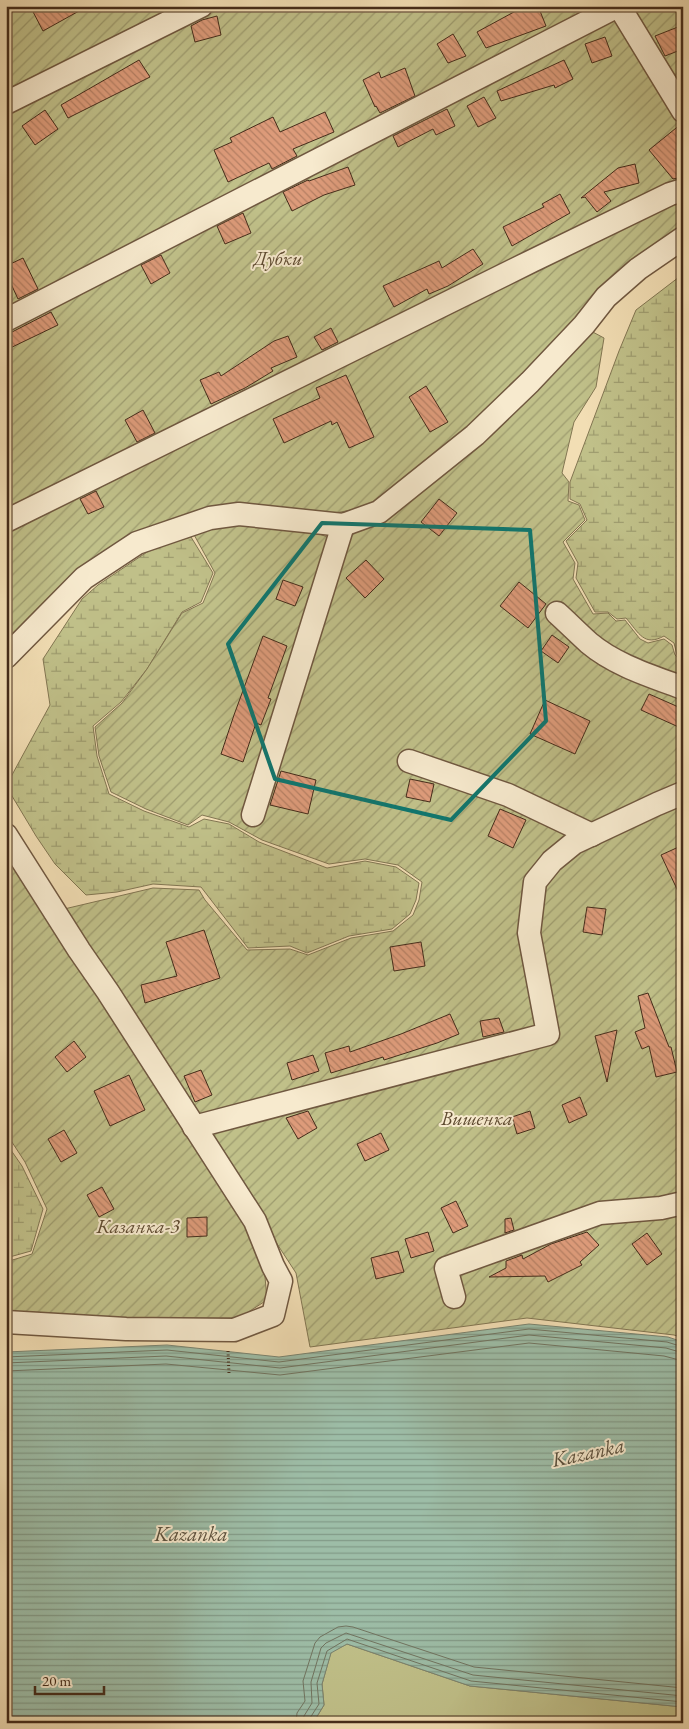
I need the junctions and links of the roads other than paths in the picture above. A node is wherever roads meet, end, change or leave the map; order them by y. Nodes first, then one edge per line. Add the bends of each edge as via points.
1 (201, 6) edge
2 (618, 6) edge
3 (6, 103) edge
4 (683, 111) edge
5 (683, 190) edge
6 (683, 238) edge
7 (6, 320) edge
8 (6, 521) edge
9 (343, 525) junction
10 (558, 613) dead end
11 (6, 657) edge
12 (683, 688) edge
13 (409, 761) dead end
14 (683, 793) edge
15 (253, 815) dead end
16 (6, 834) edge
17 (592, 835) junction
18 (194, 1127) junction
19 (683, 1203) edge
20 (454, 1297) dead end
21 (6, 1322) edge

1 - 3 lane
2 - 4 lane
2 - 7 lane
5 - 8 lane via 540,257
6 - 9 lane via 638,269 606,297 530,382 475,435 379,512
9 - 11 lane via 239,514 210,518 137,543 84,578
9 - 15 lane
10 - 12 lane via 590,643 614,659
13 - 17 lane via 508,795
14 - 17 lane
16 - 18 lane
17 - 18 lane via 552,860 535,882 529,933 548,1034
18 - 21 lane via 256,1221 281,1281 274,1315 234,1330 126,1329
19 - 20 lane via 600,1213 446,1268

